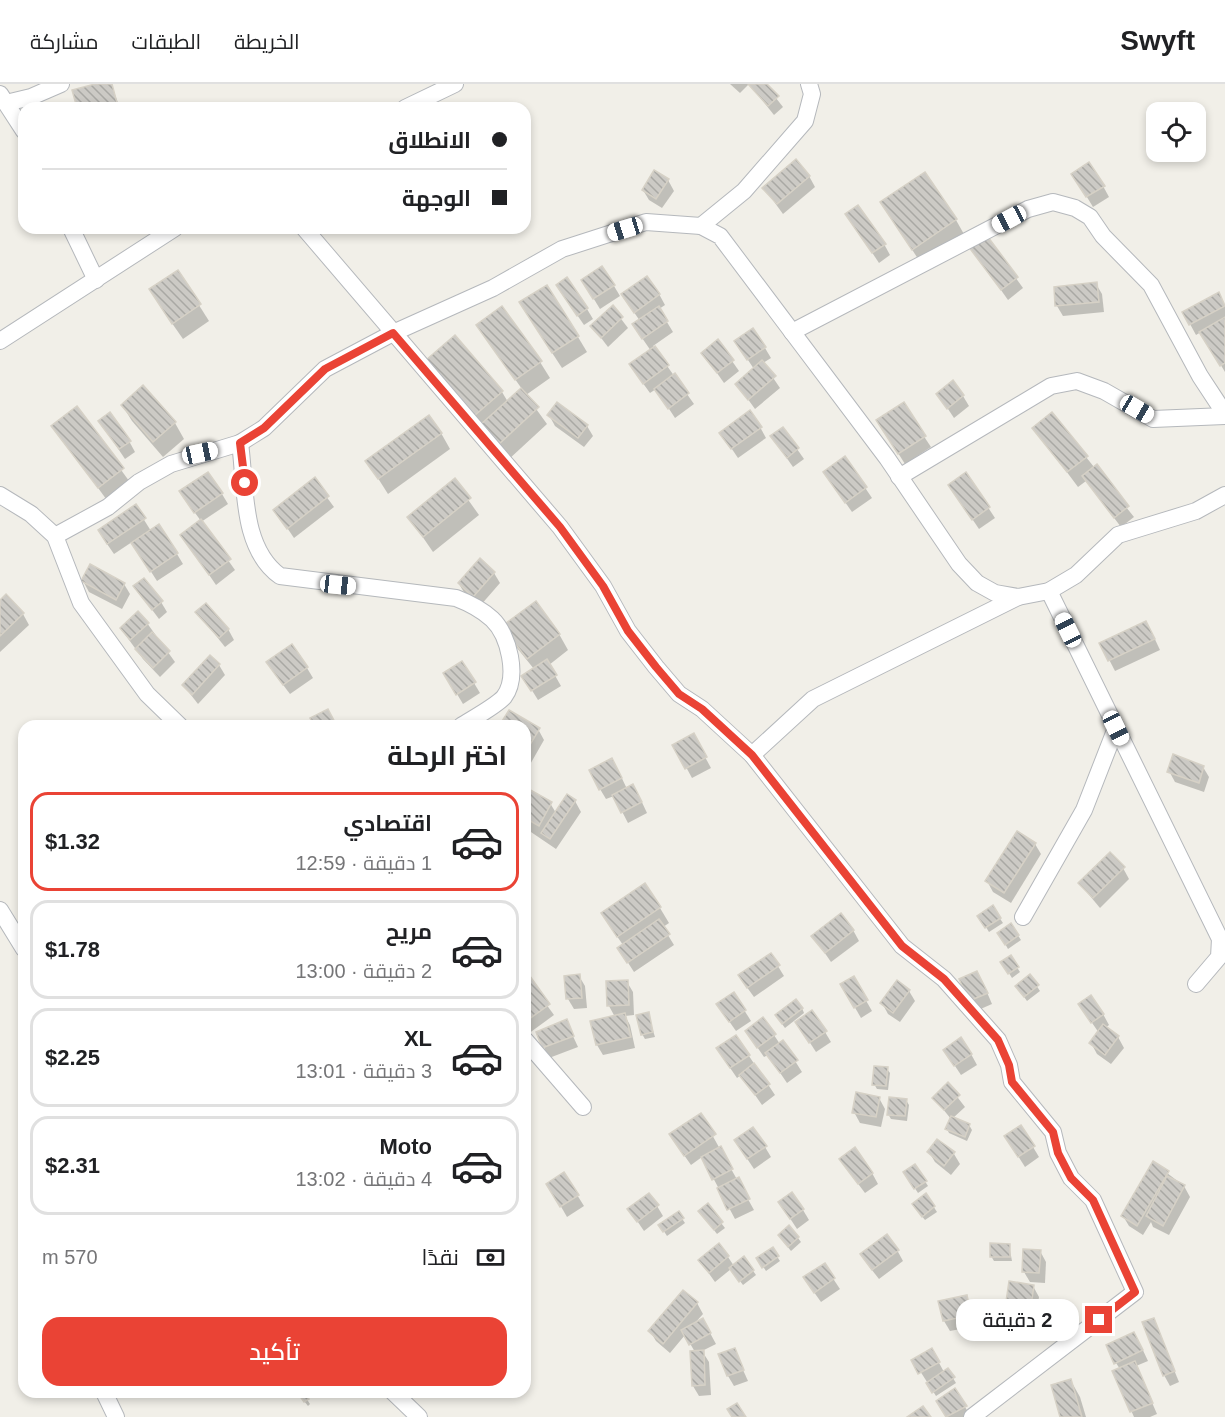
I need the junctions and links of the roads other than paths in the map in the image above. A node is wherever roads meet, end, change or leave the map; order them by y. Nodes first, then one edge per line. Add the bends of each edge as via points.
1 (61, 84) edge
2 (455, 84) edge
3 (809, 84) edge
4 (3, 98) edge
5 (418, 102) edge
6 (18, 122) edge
7 (701, 226) junction
8 (74, 234) edge
9 (166, 234) edge
10 (309, 234) edge
11 (96, 280) junction
12 (792, 332) junction
13 (393, 333) junction
14 (0, 341) edge
15 (1225, 415) edge
16 (240, 443) junction
17 (899, 477) junction
18 (0, 495) edge
19 (1225, 495) edge
20 (55, 536) junction
21 (1049, 591) junction
22 (1018, 597) junction
23 (174, 720) edge
24 (470, 720) edge
25 (1116, 728) junction
26 (752, 755) junction
27 (0, 910) edge
28 (1023, 917) dead end
29 (18, 939) edge
30 (1196, 984) dead end
31 (531, 1047) edge
32 (583, 1107) dead end
33 (107, 1398) edge
34 (399, 1398) edge
35 (116, 1417) edge
36 (419, 1417) edge
37 (972, 1417) edge

1 - 4 street via 31,97
2 - 5 street
3 - 7 street via 812,94 805,121 744,190
4 - 6 street
7 - 12 street via 720,236
7 - 13 street via 646,222 562,249 493,288
8 - 11 street
9 - 11 street
10 - 13 street
11 - 14 street
12 - 15 street via 1028,209 1053,202 1090,216 1103,236 1151,285
12 - 17 street
13 - 16 street via 325,369 264,428
13 - 26 street via 560,527 656,667 679,694 702,709
15 - 17 street via 1153,419 1104,391 1077,381 1051,386
16 - 20 street via 171,464 139,482 108,507
16 - 24 street via 253,542 268,567 280,576 456,598 494,620 507,643 512,674 504,697
17 - 22 street via 959,564 977,583 995,593
18 - 20 street via 31,514
19 - 21 street via 1196,511 1118,535 1076,575
20 - 23 street via 81,603 147,694
21 - 22 street
21 - 25 street
22 - 26 street via 813,699
25 - 28 street via 1084,810
25 - 30 street via 1220,939 1219,957
26 - 37 street via 902,946 944,979 998,1040 1012,1082 1053,1132 1071,1178 1093,1200 1135,1292
27 - 29 street
31 - 32 street
33 - 35 street
34 - 36 street

